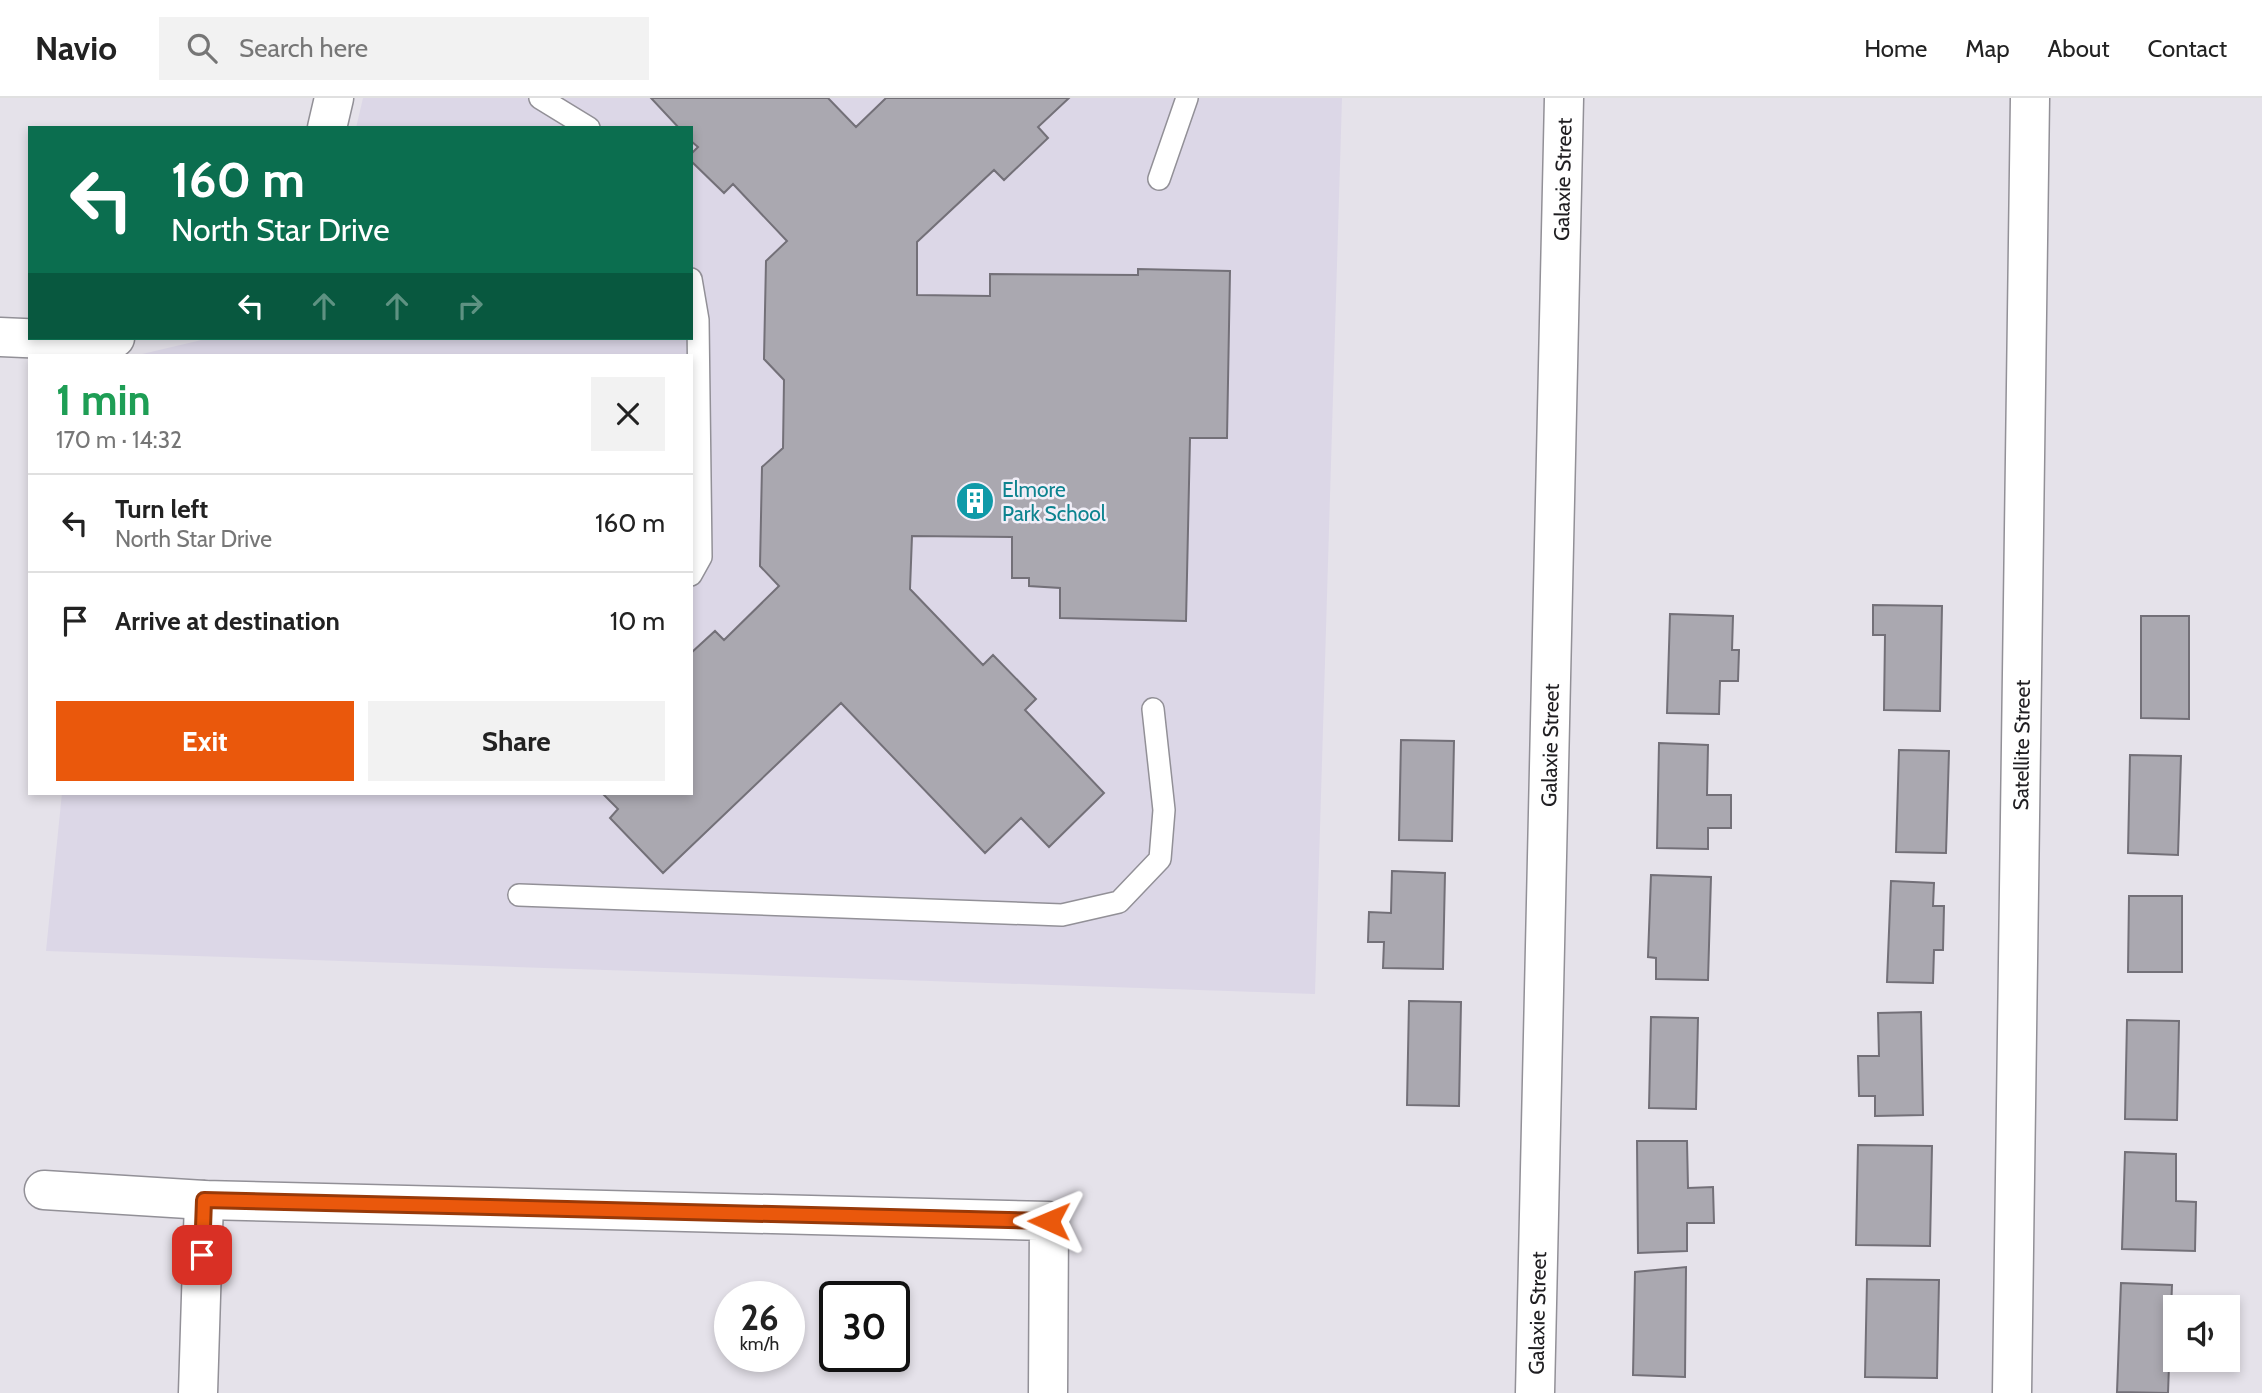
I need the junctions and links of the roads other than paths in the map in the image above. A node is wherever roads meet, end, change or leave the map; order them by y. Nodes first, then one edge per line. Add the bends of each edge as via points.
1 (334, 98) edge
2 (540, 98) edge
3 (1187, 98) edge
4 (1564, 98) edge
5 (2030, 98) edge
6 (327, 126) edge
7 (586, 126) edge
8 (1159, 179) dead end
9 (693, 291) edge
10 (0, 337) edge
11 (28, 339) edge
12 (37, 340) edge
13 (99, 345) edge
14 (693, 571) edge
15 (1153, 709) dead end
16 (519, 895) dead end
17 (44, 1190) dead end
18 (204, 1200) junction
19 (198, 1393) edge
20 (1048, 1393) edge
21 (1535, 1393) edge
22 (2012, 1393) edge

1 - 6 street
2 - 7 lane
3 - 8 lane
4 - 21 street, Galaxie Street
5 - 22 street, Satellite Street
9 - 14 lane via 698,320 701,557
10 - 11 street
12 - 13 street
15 - 16 lane via 1164,810 1160,859 1118,902 1062,915
17 - 18 street
18 - 19 street
18 - 20 street via 1049,1221

